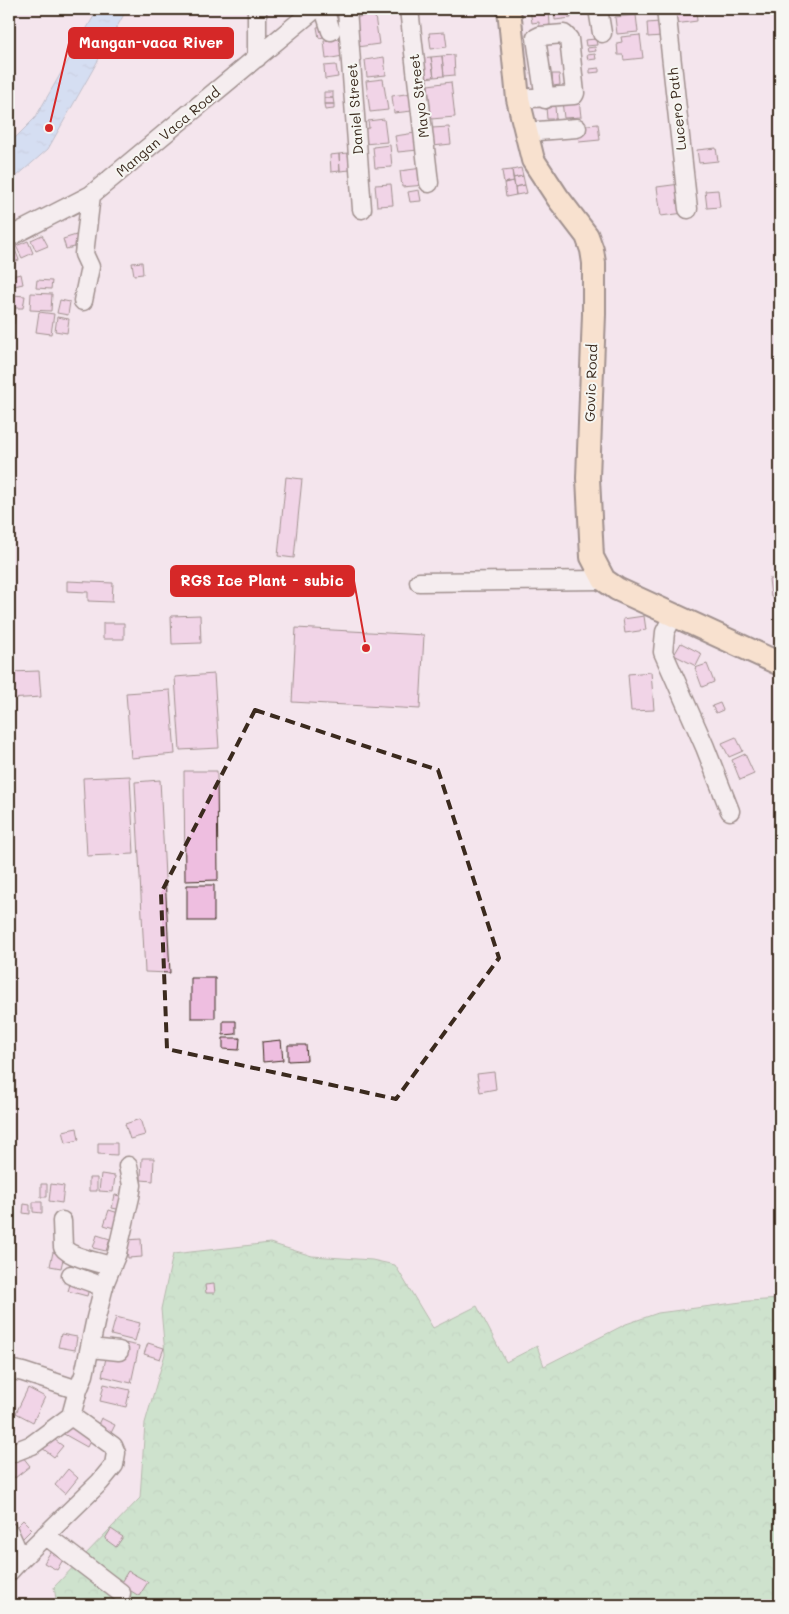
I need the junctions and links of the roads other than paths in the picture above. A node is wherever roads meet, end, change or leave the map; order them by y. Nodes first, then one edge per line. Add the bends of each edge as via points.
1 (257, 9) edge
2 (315, 9) edge
3 (324, 9) edge
4 (347, 9) edge
5 (409, 9) edge
6 (509, 9) edge
7 (598, 9) edge
8 (666, 9) edge
9 (330, 31) dead end
10 (602, 33) dead end
11 (257, 58) junction
12 (518, 99) junction
13 (545, 99) dead end
14 (576, 128) dead end
15 (525, 132) junction
16 (429, 183) dead end
17 (91, 196) junction
18 (362, 209) dead end
19 (688, 209) dead end
20 (9, 237) edge
21 (83, 300) dead end
22 (604, 580) junction
23 (419, 582) dead end
24 (674, 614) junction
25 (780, 664) edge
26 (730, 811) dead end
27 (128, 1166) dead end
28 (62, 1221) dead end
29 (112, 1266) junction
30 (71, 1275) dead end
31 (104, 1288) junction
32 (91, 1348) junction
33 (119, 1352) dead end
34 (9, 1369) edge
35 (78, 1390) junction
36 (71, 1416) junction
37 (9, 1454) edge
38 (9, 1532) edge
39 (45, 1535) junction
40 (21, 1558) junction
41 (9, 1572) edge
42 (121, 1594) dead end

1 - 11 street
2 - 11 street, Mangan Vaca Road
3 - 9 street
4 - 18 street, Daniel Street
5 - 16 street, Mayo Street
6 - 12 main road, Govic Road
7 - 10 street
8 - 19 street, Lucero Path
11 - 17 street, Mangan Vaca Road
12 - 13 street
12 - 15 main road, Govic Road
14 - 15 street
15 - 22 main road, Govic Road via 533,160 587,236 592,250 594,314 588,478 592,558
17 - 20 street, Mangan Vaca Road
17 - 21 street via 84,254 90,267
22 - 23 street
22 - 24 main road
24 - 25 main road
24 - 26 street via 665,632 663,652
27 - 29 street via 132,1185
28 - 29 street via 65,1250
29 - 31 street
30 - 31 street
31 - 32 street
32 - 33 street
32 - 35 street
34 - 35 street
35 - 36 street
36 - 37 street via 32,1445
36 - 39 street via 113,1446 116,1458 100,1482
38 - 40 street
39 - 40 street
39 - 42 street
40 - 41 street

